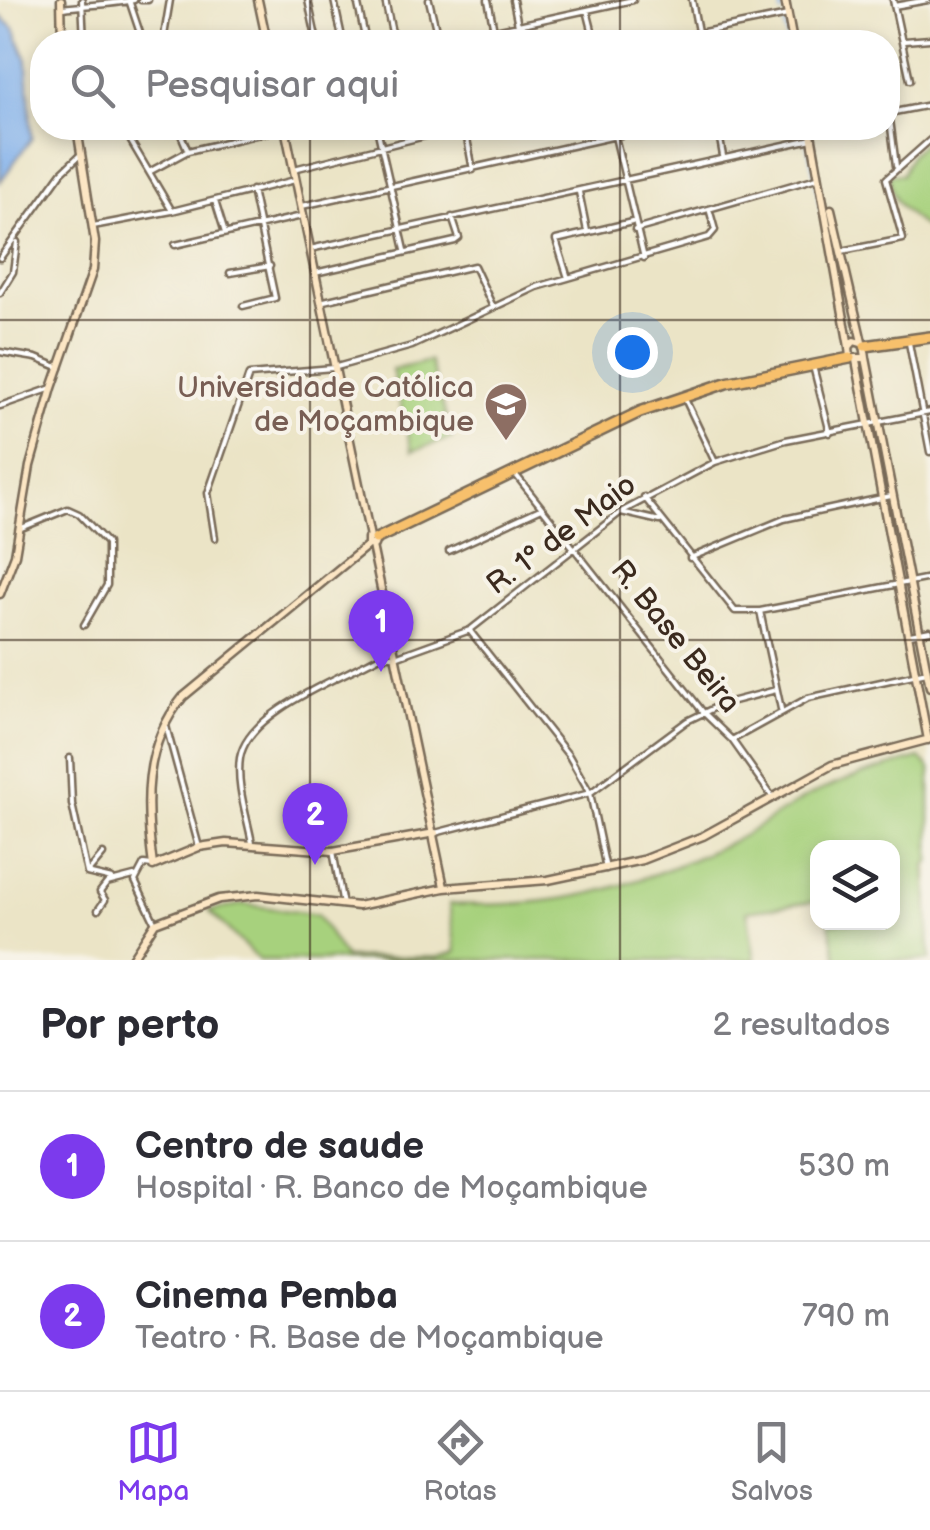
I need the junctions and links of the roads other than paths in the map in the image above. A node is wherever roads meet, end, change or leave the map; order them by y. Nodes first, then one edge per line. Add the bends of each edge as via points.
1 (61, 0) edge
2 (82, 0) edge
3 (103, 0) edge
4 (133, 0) edge
5 (148, 0) edge
6 (170, 0) edge
7 (258, 0) edge
8 (308, 0) edge
9 (334, 0) edge
10 (357, 0) edge
11 (384, 0) edge
12 (430, 0) edge
13 (488, 0) edge
14 (513, 0) edge
15 (633, 0) edge
16 (692, 0) edge
17 (784, 0) edge
18 (928, 0) edge
19 (608, 2) edge
20 (894, 3) edge
21 (587, 10) junction
22 (81, 11) junction
23 (59, 12) junction
24 (788, 15) junction
25 (518, 25) junction
26 (61, 30) edge
27 (83, 30) edge
28 (139, 30) edge
29 (165, 30) edge
30 (264, 30) edge
31 (314, 30) edge
32 (340, 30) edge
33 (363, 30) edge
34 (391, 30) edge
35 (437, 30) edge
36 (494, 30) edge
37 (501, 30) edge
38 (592, 30) edge
39 (697, 30) edge
40 (717, 30) edge
41 (791, 30) edge
42 (899, 30) edge
43 (900, 33) edge
44 (901, 38) junction
45 (930, 40) edge
46 (910, 80) dead end
47 (930, 106) edge
48 (900, 111) edge
49 (79, 140) edge
50 (130, 140) edge
51 (183, 140) edge
52 (234, 140) edge
53 (288, 140) edge
54 (380, 140) edge
55 (400, 140) edge
56 (467, 140) edge
57 (598, 140) edge
58 (616, 140) edge
59 (720, 140) edge
60 (807, 140) edge
61 (812, 140) edge
62 (893, 140) edge
63 (930, 140) edge
64 (381, 144) junction
65 (188, 151) junction
66 (81, 154) junction
67 (723, 156) junction
68 (896, 166) junction
69 (294, 169) junction
70 (473, 170) junction
71 (149, 172) junction
72 (820, 177) junction
73 (295, 180) junction
74 (625, 180) junction
75 (389, 185) junction
76 (252, 190) junction
77 (579, 190) junction
78 (215, 200) junction
79 (825, 200) junction
80 (302, 206) junction
81 (172, 212) junction
82 (710, 212) junction
83 (304, 216) junction
84 (452, 216) junction
85 (632, 222) junction
86 (93, 226) junction
87 (260, 227) junction
88 (399, 228) junction
89 (635, 230) junction
90 (587, 231) junction
91 (224, 234) junction
92 (18, 239) junction
93 (174, 244) dead end
94 (310, 249) junction
95 (405, 251) junction
96 (841, 251) junction
97 (0, 258) edge
98 (644, 258) junction
99 (270, 266) junction
100 (230, 273) dead end
101 (316, 273) junction
102 (842, 274) junction
103 (568, 278) junction
104 (0, 292) edge
105 (319, 302) junction
106 (243, 306) dead end
107 (493, 307) junction
108 (930, 337) edge
109 (909, 343) junction
110 (864, 344) junction
111 (0, 352) edge
112 (852, 355) junction
113 (866, 358) junction
114 (813, 366) junction
115 (60, 368) junction
116 (333, 368) junction
117 (52, 388) junction
118 (684, 396) junction
119 (0, 406) edge
120 (930, 412) edge
121 (922, 414) junction
122 (874, 424) junction
123 (830, 433) junction
124 (930, 452) edge
125 (716, 462) junction
126 (513, 471) junction
127 (887, 496) junction
128 (644, 497) junction
129 (542, 508) junction
130 (620, 512) junction
131 (661, 521) junction
132 (20, 529) junction
133 (215, 538) dead end
134 (372, 542) junction
135 (575, 546) junction
136 (449, 551) dead end
137 (690, 558) junction
138 (930, 578) edge
139 (909, 582) junction
140 (899, 583) junction
141 (0, 594) edge
142 (760, 611) junction
143 (84, 625) dead end
144 (470, 630) junction
145 (930, 632) edge
146 (920, 633) junction
147 (909, 635) junction
148 (398, 656) junction
149 (927, 672) junction
150 (917, 674) junction
151 (930, 687) edge
152 (776, 690) junction
153 (781, 709) junction
154 (703, 712) junction
155 (166, 723) junction
156 (732, 740) junction
157 (929, 740) edge
158 (70, 758) dead end
159 (590, 794) junction
160 (771, 795) junction
161 (435, 833) junction
162 (252, 845) junction
163 (199, 846) junction
164 (333, 851) junction
165 (103, 854) dead end
166 (153, 866) junction
167 (606, 869) junction
168 (87, 873) junction
169 (137, 873) junction
170 (112, 879) junction
171 (444, 888) junction
172 (343, 906) junction
173 (98, 910) dead end
174 (155, 923) junction
175 (131, 960) edge

1 - 23 street
2 - 22 street
3 - 4 street
3 - 22 street
4 - 5 street
4 - 28 street
6 - 29 street
7 - 30 street
8 - 31 street
9 - 32 street
10 - 33 street
11 - 34 street
12 - 35 street
13 - 36 street
14 - 25 street
15 - 19 street
16 - 39 street
17 - 24 street
18 - 20 street
19 - 21 street
20 - 42 street
21 - 25 street
21 - 38 street
22 - 23 street via 66,6
22 - 27 street
23 - 26 street
24 - 40 street
24 - 41 street
25 - 37 street
43 - 44 street
44 - 45 street
44 - 46 street
47 - 48 street
49 - 66 street
50 - 71 street
51 - 65 street
52 - 65 street
53 - 69 street
54 - 64 street
55 - 64 street
56 - 70 street
57 - 70 street
58 - 74 street
59 - 67 street
60 - 67 street
61 - 72 street
62 - 68 street
63 - 68 street
64 - 69 street
64 - 75 street
65 - 71 street
66 - 86 street
66 - 92 street
67 - 74 street
68 - 96 street via 886,179 903,239
69 - 73 street
70 - 75 street
71 - 81 street
72 - 79 street
72 - 82 street
73 - 76 street
73 - 80 street
74 - 77 street
74 - 85 street
75 - 80 street
75 - 88 street
76 - 78 street
76 - 87 street
77 - 84 street
77 - 90 street
78 - 81 street
78 - 91 street
79 - 96 street
79 - 102 street
80 - 83 street
81 - 86 street
82 - 89 street
82 - 98 street via 715,230 709,237
83 - 87 street
83 - 94 street
84 - 88 street
84 - 95 street via 458,240
85 - 89 street
85 - 90 street
86 - 115 street via 93,270
87 - 91 street
87 - 99 street
88 - 94 street
88 - 95 street
89 - 98 street
90 - 103 street via 556,241
91 - 93 street
92 - 97 street
92 - 104 street via 13,272
94 - 101 street
95 - 101 street
96 - 102 street
98 - 103 street
99 - 100 street
99 - 106 street via 274,299
101 - 105 street
102 - 110 street
102 - 112 street
103 - 107 street
105 - 107 street via 474,266
105 - 116 street
107 - 116 street via 430,339
108 - 109 highway
109 - 110 highway
109 - 121 street
110 - 112 street via 854,340
110 - 113 street
111 - 115 street
112 - 113 street
112 - 114 highway
112 - 122 street
113 - 122 street
114 - 118 highway
114 - 123 street
115 - 117 street
116 - 133 street via 246,377 208,493
116 - 134 street
117 - 119 street
117 - 132 street
118 - 125 street
118 - 126 highway
120 - 121 street, R. 1º de Maio
121 - 122 street, R. 1º de Maio
121 - 124 street
122 - 123 street, R. 1º de Maio
122 - 127 street
123 - 125 street, R. 1º de Maio
125 - 128 street, R. 1º de Maio
126 - 129 street, R. Base Beira
126 - 134 highway
127 - 137 street via 784,518
127 - 139 street
127 - 140 street
128 - 130 street, R. 1º de Maio
128 - 131 street
129 - 135 street, R. Base Beira
129 - 136 street
130 - 131 street
130 - 135 street, R. 1º de Maio
131 - 137 street
132 - 141 street
132 - 143 street via 68,509 108,543 107,585
134 - 148 street
134 - 155 street via 183,698
135 - 144 street, R. 1º de Maio
135 - 154 street, R. Base Beira
137 - 142 street via 735,611
138 - 139 street
139 - 140 street
139 - 146 street
140 - 142 street
140 - 147 street
142 - 152 street
144 - 148 street, R. 1º de Maio
144 - 159 street via 569,756
145 - 146 street
146 - 147 street
146 - 149 street
147 - 150 street
148 - 161 street
148 - 162 street, R. 1º de Maio via 380,656 249,732 239,762
149 - 150 street
149 - 151 street
150 - 153 street
150 - 157 street
152 - 153 street
152 - 154 street
153 - 156 street
154 - 156 street, R. Base Beira
154 - 159 street
155 - 163 street
155 - 166 street via 148,777
156 - 160 street, R. Base Beira
157 - 160 street via 832,765
158 - 168 street
159 - 161 street
159 - 167 street
160 - 167 street via 703,836
161 - 164 street
161 - 171 street
162 - 163 street
162 - 164 street
163 - 166 street
164 - 172 street
165 - 168 street
166 - 169 street via 144,864
167 - 171 street via 504,887
168 - 170 street
169 - 170 street
169 - 174 street via 137,892
170 - 173 street
171 - 172 street
172 - 174 street via 242,895
174 - 175 street

